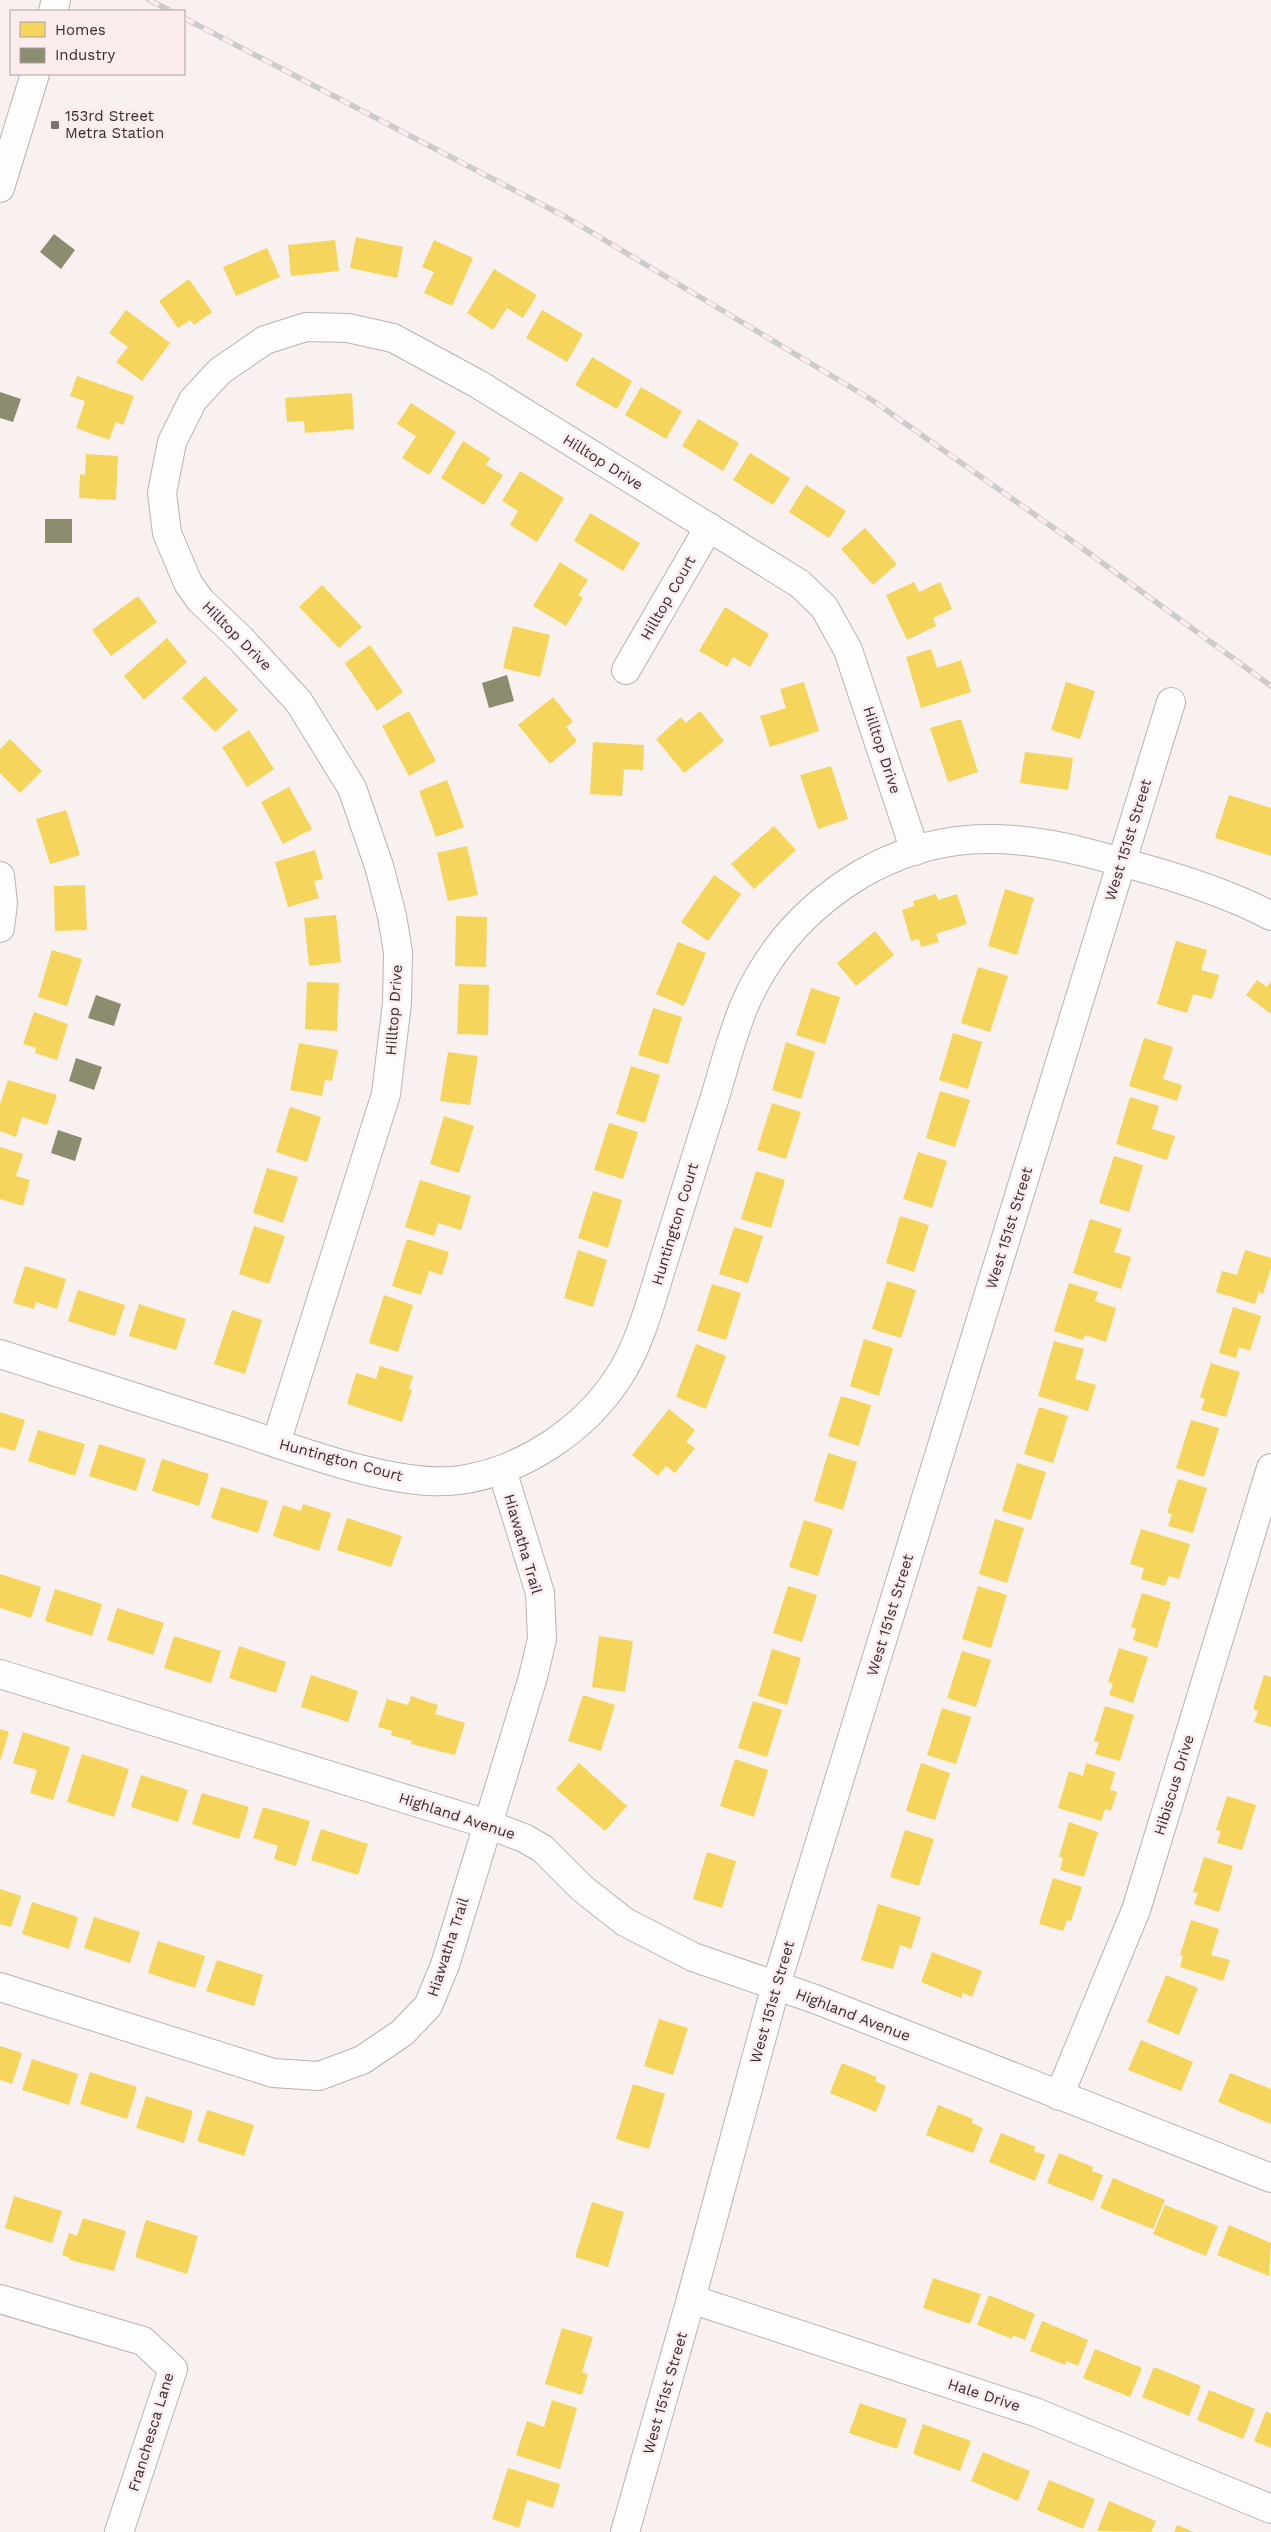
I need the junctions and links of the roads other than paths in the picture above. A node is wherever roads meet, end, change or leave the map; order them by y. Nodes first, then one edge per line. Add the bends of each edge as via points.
1 (34, 75) edge
2 (0, 188) edge
3 (710, 527) junction
4 (626, 670) dead end
5 (1171, 702) dead end
6 (915, 851) junction
7 (1121, 862) junction
8 (0, 876) edge
9 (1271, 916) edge
10 (0, 928) edge
11 (0, 1354) edge
12 (276, 1443) junction
13 (1271, 1468) edge
14 (502, 1470) junction
15 (0, 1674) edge
16 (487, 1824) junction
17 (776, 1985) junction
18 (0, 1987) edge
19 (1059, 2096) junction
20 (1271, 2178) edge
21 (0, 2299) edge
22 (691, 2299) junction
23 (1271, 2508) edge
24 (120, 2532) edge
25 (625, 2532) edge

1 - 2 street
3 - 4 street, Hilltop Court
3 - 6 street, Hilltop Drive via 800,584 824,607 848,650
3 - 12 street, Hilltop Drive via 478,384 392,338 348,328 306,326 265,340 220,371 193,400 172,442 162,493 167,533 188,583 210,612 241,639 299,702 352,788 379,866 398,952 397,1002 386,1094
5 - 7 street, West 151st Street
6 - 7 street, Huntington Court via 972,839 1020,838
6 - 14 street, Huntington Court via 879,864 826,897 810,910 779,946 744,1006 646,1316 620,1376 588,1415 557,1442
7 - 9 street, Huntington Court via 1225,895
7 - 17 street, West 151st Street
8 - 10 street via 3,903
11 - 12 street, Huntington Court
12 - 14 street, Huntington Court via 400,1478 444,1482
13 - 19 street, Hibiscus Drive via 1136,1910
14 - 16 street, Hiawatha Trail via 540,1593 542,1639
15 - 16 street, Highland Avenue
16 - 17 street, Highland Avenue via 543,1849 582,1889 625,1922 660,1942 692,1957
16 - 18 street, Hiawatha Trail via 445,1965 428,2006 402,2033 362,2060 319,2076 273,2073
17 - 19 street, Highland Avenue
17 - 22 street, West 151st Street
19 - 20 street, Highland Avenue
21 - 24 street, Franchesca Lane via 143,2341 173,2368
22 - 23 street, Hale Drive via 1035,2412
22 - 25 street, West 151st Street

